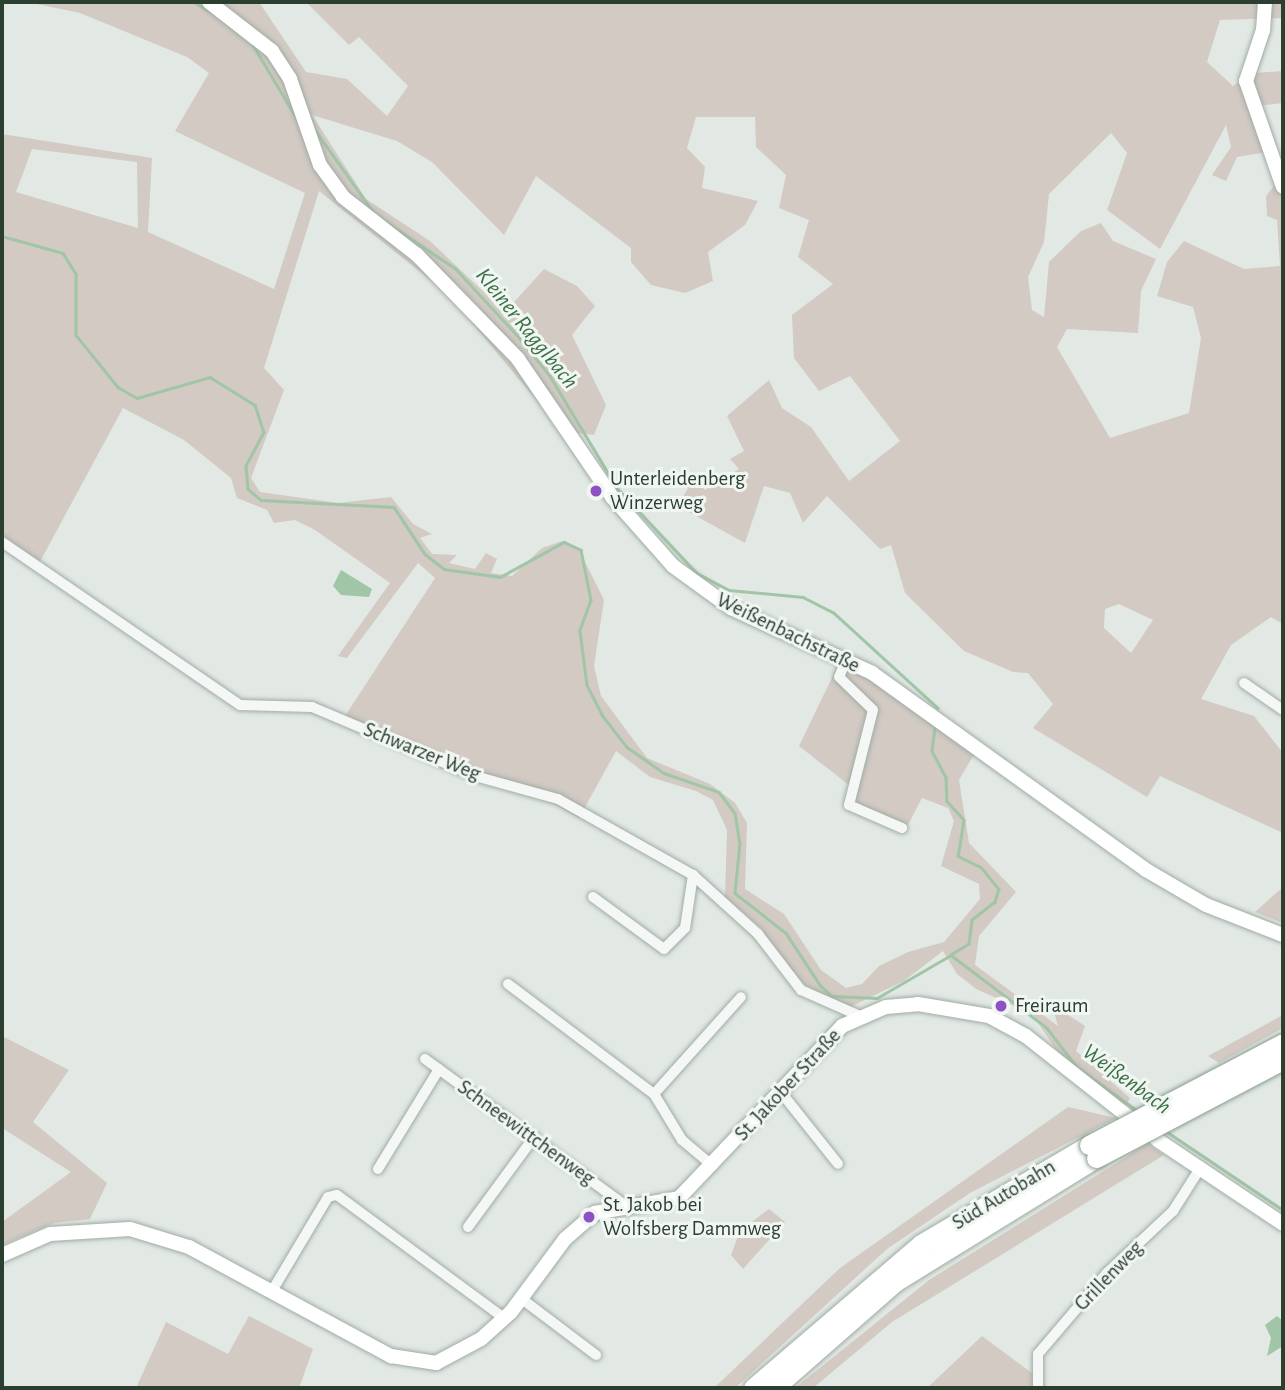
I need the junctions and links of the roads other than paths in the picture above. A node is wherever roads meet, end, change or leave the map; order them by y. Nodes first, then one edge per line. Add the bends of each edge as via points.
1 (209, 2) edge
2 (1265, 2) edge
3 (1283, 187) edge
4 (2, 542) edge
5 (846, 660) junction
6 (1244, 683) dead end
7 (1283, 710) edge
8 (902, 828) dead end
9 (693, 875) junction
10 (593, 897) dead end
11 (1281, 930) edge
12 (508, 984) dead end
13 (741, 997) dead end
14 (860, 1016) junction
15 (1283, 1043) edge
16 (425, 1059) dead end
17 (1283, 1060) edge
18 (439, 1069) junction
19 (780, 1091) junction
20 (654, 1094) junction
21 (534, 1137) junction
22 (1093, 1152) junction
23 (838, 1164) dead end
24 (713, 1166) junction
25 (378, 1168) dead end
26 (1199, 1170) junction
27 (627, 1207) junction
28 (1283, 1224) edge
29 (468, 1227) dead end
30 (2, 1255) edge
31 (272, 1292) junction
32 (522, 1299) junction
33 (504, 1318) junction
34 (596, 1355) dead end
35 (753, 1388) edge
36 (774, 1388) edge
37 (1038, 1388) edge

1 - 5 main road, Weißenbachstraße via 272,51 290,79 320,165 342,197 417,255 518,359 612,497 673,566 731,608
2 - 3 main road via 1263,30 1246,81
4 - 9 street, Schwarzer Weg via 240,705 312,707 475,776 558,799
5 - 8 street via 839,677 873,710 849,805
5 - 11 main road, Weißenbachstraße via 1146,870 1206,905
6 - 7 street
9 - 10 street via 685,928 664,949
9 - 14 street, Schwarzer Weg via 758,934 801,990
12 - 20 street
13 - 20 street
14 - 19 main road, St. Jakober Straße
14 - 26 main road, St. Jakober Straße via 918,1004 989,1016 1026,1036
15 - 22 highway, Süd Autobahn, bridge
16 - 18 street, Schneewittchenweg
17 - 22 highway, Süd Autobahn, bridge
18 - 21 street, Schneewittchenweg
18 - 25 street
19 - 23 street
19 - 24 main road, St. Jakober Straße
20 - 24 street via 682,1140
21 - 27 street, Schneewittchenweg
21 - 29 street
22 - 35 highway, Süd Autobahn via 921,1244
22 - 36 highway, Süd Autobahn via 895,1282
24 - 27 main road, St. Jakober Straße via 679,1198
26 - 28 main road, St. Jakober Straße
26 - 37 street, Grillenweg via 1173,1211 1107,1273 1038,1354
27 - 32 main road, St. Jakober Straße via 581,1222
30 - 31 main road, St. Jakober Straße via 50,1234 130,1228 189,1247
31 - 33 main road, St. Jakober Straße via 412,1363 452,1357
31 - 33 street via 328,1197 337,1195
32 - 33 main road, St. Jakober Straße
32 - 34 street

